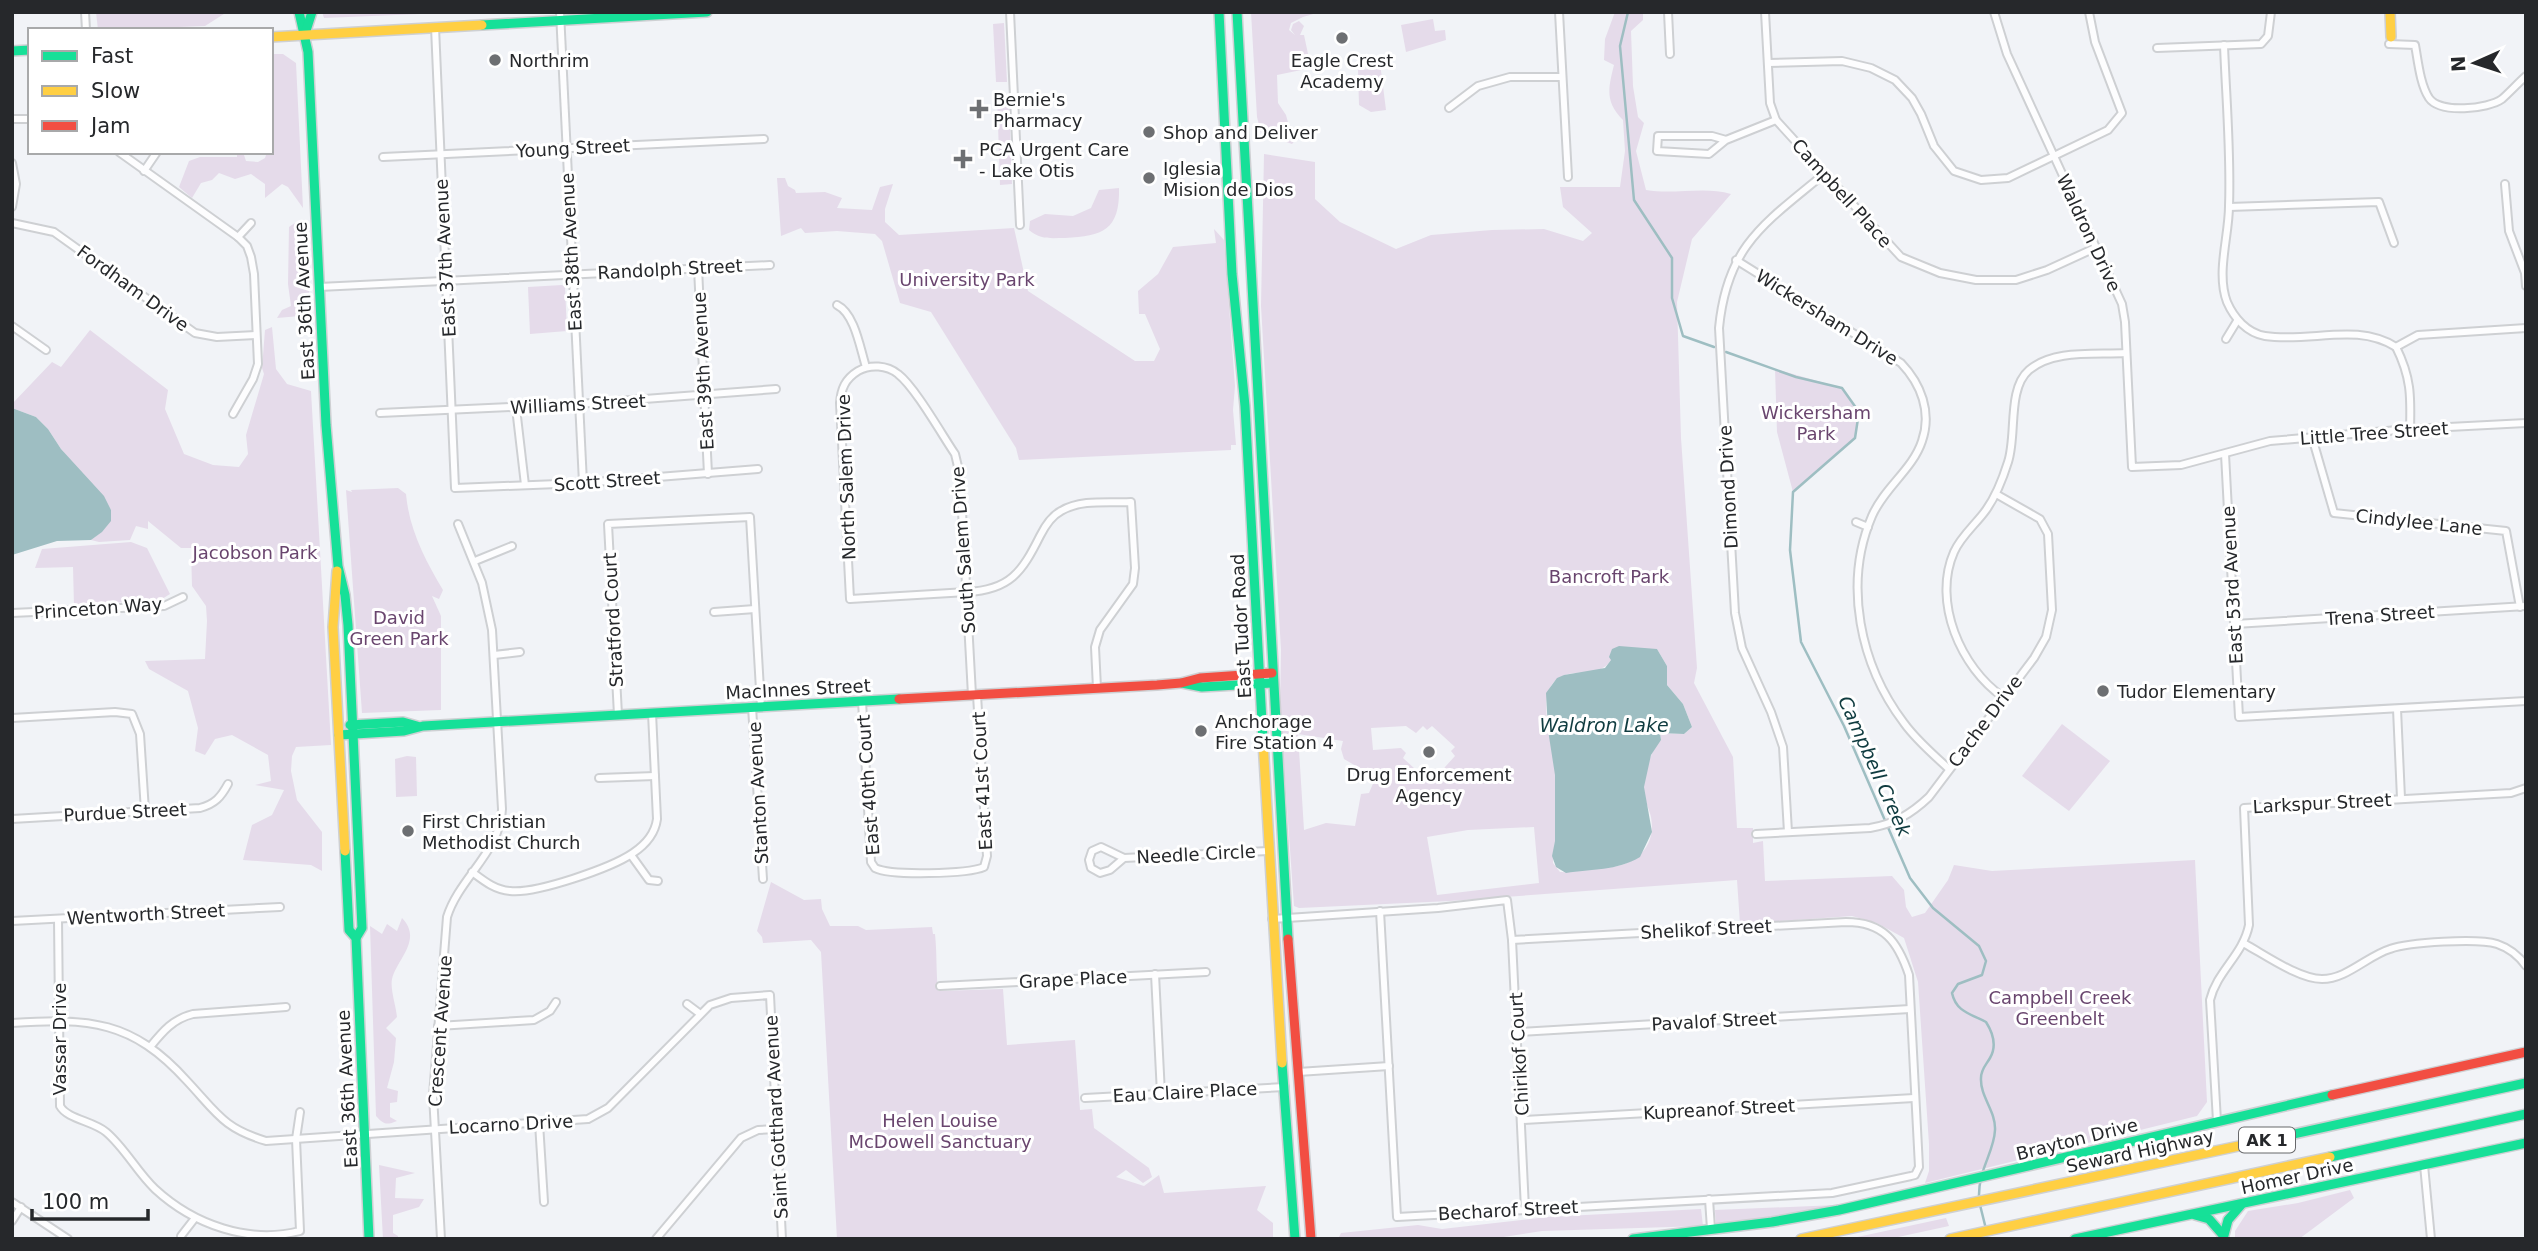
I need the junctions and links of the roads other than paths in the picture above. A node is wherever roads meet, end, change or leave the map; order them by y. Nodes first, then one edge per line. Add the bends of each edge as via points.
1 (299, 12) edge
2 (312, 12) edge
3 (707, 12) edge
4 (1010, 12) edge
5 (1219, 12) edge
6 (1237, 12) edge
7 (1243, 12) edge
8 (1559, 12) edge
9 (1668, 12) edge
10 (1765, 12) edge
11 (1994, 12) edge
12 (2089, 12) edge
13 (2272, 12) edge
14 (2390, 12) edge
15 (560, 16) edge
16 (435, 27) junction
17 (1237, 32) junction
18 (305, 35) junction
19 (273, 37) edge
20 (2390, 41) joint
21 (2224, 46) junction
22 (2158, 48) dead end
23 (1670, 54) dead end
24 (1768, 63) junction
25 (2526, 76) edge
26 (1562, 77) junction
27 (1449, 108) dead end
28 (1776, 120) junction
29 (764, 139) dead end
30 (1726, 140) junction
31 (566, 149) junction
32 (123, 154) edge
33 (156, 154) edge
34 (441, 154) junction
35 (2053, 156) junction
36 (383, 157) dead end
37 (12, 163) edge
38 (144, 170) junction
39 (1824, 174) junction
40 (1568, 177) dead end
41 (2505, 184) dead end
42 (12, 207) edge
43 (2230, 207) junction
44 (12, 223) edge
45 (251, 223) dead end
46 (1020, 225) dead end
47 (238, 237) junction
48 (2394, 243) dead end
49 (2095, 248) junction
50 (1736, 260) junction
51 (770, 265) dead end
52 (698, 268) junction
53 (572, 274) junction
54 (447, 281) junction
55 (319, 286) junction
56 (2526, 286) edge
57 (837, 304) dead end
58 (2237, 321) junction
59 (12, 326) edge
60 (2526, 328) edge
61 (256, 335) junction
62 (2226, 339) dead end
63 (2396, 347) junction
64 (46, 350) dead end
65 (2126, 353) junction
66 (866, 367) junction
67 (2014, 373) dead end
68 (2021, 378) junction
69 (776, 389) dead end
70 (704, 397) junction
71 (578, 404) junction
72 (516, 408) junction
73 (453, 410) junction
74 (380, 413) dead end
75 (233, 414) dead end
76 (2526, 423) edge
77 (2410, 429) junction
78 (2312, 437) junction
79 (2225, 454) junction
80 (2132, 467) joint
81 (758, 469) dead end
82 (708, 474) junction
83 (583, 483) junction
84 (524, 485) junction
85 (455, 488) joint
86 (1996, 494) junction
87 (750, 517) joint
88 (1856, 522) dead end
89 (458, 524) dead end
90 (1868, 527) junction
91 (512, 546) dead end
92 (475, 561) junction
93 (338, 566) junction
94 (967, 592) junction
95 (183, 597) dead end
96 (2523, 606) edge
97 (755, 609) junction
98 (714, 612) dead end
99 (12, 613) edge
100 (2235, 624) junction
101 (520, 652) dead end
102 (494, 654) junction
103 (1273, 678) junction
104 (1259, 679) junction
105 (1097, 688) junction
106 (975, 695) junction
107 (2003, 697) junction
108 (862, 701) junction
109 (2526, 701) edge
110 (757, 707) junction
111 (2397, 709) junction
112 (652, 713) junction
113 (618, 715) junction
114 (12, 718) edge
115 (497, 722) junction
116 (354, 729) junction
117 (339, 730) junction
118 (1949, 769) junction
119 (655, 776) junction
120 (599, 778) dead end
121 (228, 784) dead end
122 (2526, 788) edge
123 (2401, 798) junction
124 (145, 811) junction
125 (12, 819) edge
126 (1788, 832) junction
127 (1756, 834) dead end
128 (1268, 851) junction
129 (631, 855) junction
130 (1124, 858) junction
131 (875, 868) joint
132 (472, 872) junction
133 (763, 878) dead end
134 (658, 881) dead end
135 (280, 907) dead end
136 (1380, 911) junction
137 (1286, 918) junction
138 (58, 919) junction
139 (1272, 919) junction
140 (12, 921) edge
141 (356, 938) junction
142 (1512, 940) junction
143 (2245, 944) junction
144 (2526, 966) edge
145 (1206, 972) dead end
146 (1155, 974) junction
147 (940, 986) dead end
148 (770, 995) joint
149 (556, 1002) dead end
150 (687, 1004) dead end
151 (286, 1007) dead end
152 (1910, 1009) junction
153 (699, 1013) junction
154 (59, 1020) junction
155 (12, 1023) edge
156 (438, 1026) junction
157 (1518, 1032) junction
158 (150, 1046) junction
159 (2526, 1052) edge
160 (1389, 1066) junction
161 (1298, 1072) junction
162 (2526, 1083) edge
163 (1285, 1087) junction
164 (1161, 1094) junction
165 (1085, 1098) dead end
166 (1914, 1098) junction
167 (300, 1112) dead end
168 (2526, 1114) edge
169 (1523, 1120) junction
170 (2217, 1121) junction
171 (539, 1123) junction
172 (435, 1128) junction
173 (776, 1129) junction
174 (365, 1136) junction
175 (296, 1139) junction
176 (2526, 1143) edge
177 (2424, 1165) junction
178 (1709, 1199) junction
179 (12, 1202) edge
180 (544, 1202) dead end
181 (2244, 1203) junction
182 (21, 1207) junction
183 (1525, 1209) junction
184 (2191, 1214) junction
185 (195, 1217) junction
186 (12, 1221) edge
187 (1711, 1229) junction
188 (181, 1236) dead end
189 (2223, 1237) edge
190 (68, 1239) edge
191 (369, 1239) edge
192 (440, 1239) edge
193 (656, 1239) edge
194 (782, 1239) edge
195 (1296, 1239) edge
196 (1311, 1239) edge
197 (1633, 1239) edge
198 (1801, 1239) edge
199 (1951, 1239) edge
200 (2075, 1239) edge
201 (2431, 1239) edge

1 - 18 main road, East 36th Avenue
2 - 18 main road
3 - 15 main road
4 - 46 street
5 - 104 main road, East Tudor Road
6 - 17 main road, East Tudor Road
7 - 17 main road
8 - 26 street
9 - 23 street
10 - 24 street
11 - 35 street, Waldron Drive via 2007,54
12 - 35 street via 2095,42 2122,113 2108,130
13 - 21 street via 2268,36 2260,44
14 - 20 main road
15 - 16 main road
15 - 31 street, East 38th Avenue
16 - 18 main road
16 - 34 street, East 37th Avenue
17 - 103 main road, East Tudor Road
18 - 19 main road
18 - 55 main road, East 36th Avenue
20 - 25 street via 2415,45 2430,99 2445,108 2487,106 2501,100
21 - 22 street
21 - 43 street
24 - 28 street via 1770,103
24 - 35 street via 1842,61 1895,80 1912,98 1934,146 1954,171 1981,180 2008,178
26 - 27 street via 1510,77 1478,86
26 - 40 street
28 - 30 street
28 - 39 street, Campbell Place
29 - 31 street, Young Street
30 - 30 street via 1658,136 1657,151 1709,154
31 - 34 street, Young Street
31 - 53 street, East 38th Avenue
32 - 38 street
33 - 38 street
34 - 36 street, Young Street
34 - 54 street, East 37th Avenue
35 - 49 street, Waldron Drive
37 - 42 street via 16,184
38 - 47 street
39 - 49 street, Campbell Place via 1901,257 1940,273 1976,280 2016,280
39 - 50 street, Dimond Drive via 1767,221
41 - 56 street via 2509,231
43 - 48 street via 2379,202
43 - 58 street via 2223,274 2226,300
44 - 61 street, Fordham Drive via 54,232 195,332 217,337
45 - 47 street
47 - 61 street via 251,257
49 - 65 street, Waldron Drive via 2122,304
50 - 90 street, Wickersham Drive via 1901,363 1916,382 1926,416 1923,440 1883,496
50 - 126 street, Dimond Drive via 1719,328 1735,613 1742,648 1783,747
51 - 52 street, Randolph Street
52 - 53 street, Randolph Street
52 - 70 street, East 39th Avenue
53 - 54 street, Randolph Street
53 - 71 street, East 38th Avenue
54 - 55 street, Randolph Street
54 - 73 street, East 37th Avenue
55 - 93 main road, East 36th Avenue
57 - 66 street via 849,317
58 - 62 street
58 - 63 street via 2261,335 2291,339 2356,334 2380,337
59 - 64 street
60 - 63 street via 2418,335
61 - 75 street via 258,364
63 - 77 street via 2407,369
65 - 68 street via 2052,358
65 - 80 street, Waldron Drive
66 - 94 street, South Salem Drive via 889,369 905,381 955,454
66 - 94 street, North Salem Drive via 849,377 841,392 850,599
67 - 68 street
68 - 86 street via 2015,398 2012,451
69 - 70 street, Williams Street
70 - 71 street, Williams Street
70 - 82 street, East 39th Avenue
71 - 72 street, Williams Street
71 - 83 street, East 38th Avenue
72 - 73 street, Williams Street
72 - 84 street
73 - 74 street, Williams Street
73 - 85 street, East 37th Avenue
76 - 77 street, Little Tree Street
77 - 78 street, Little Tree Street
78 - 79 street, Little Tree Street via 2270,441
78 - 96 street, Cindylee Lane via 2334,513 2505,531
79 - 80 street, Little Tree Street via 2181,465
79 - 100 street, East 53rd Avenue
81 - 82 street, Scott Street
82 - 83 street, Scott Street
83 - 84 street, Scott Street
84 - 85 street, Scott Street
86 - 107 street via 1954,553 1946,584 1952,624 1963,652 1987,686
86 - 107 street, Cache Drive via 2045,525 2052,599 2046,637
87 - 97 street, Stanton Avenue
87 - 113 street, Stratford Court via 608,524
88 - 90 street
89 - 92 street, Crescent Avenue
90 - 118 street, Wickersham Drive via 1857,580 1871,663 1905,725
91 - 92 street
92 - 102 street, Crescent Avenue via 488,607
93 - 116 main road, East 36th Avenue via 347,615
93 - 117 main road, East 36th Avenue via 333,618
94 - 105 street via 1006,584 1027,562 1045,526 1062,510 1078,504 1131,502 1133,584 1100,630 1095,647
94 - 106 street, South Salem Drive
95 - 99 street, Princeton Way via 164,606
96 - 100 street, Trena Street
97 - 98 street
97 - 110 street, Stanton Avenue
100 - 111 street, East 53rd Avenue via 2239,717
101 - 102 street
102 - 115 street, Crescent Avenue
103 - 104 main road, MacInnes Street
103 - 137 main road, East Tudor Road
104 - 105 main road, MacInnes Street via 1200,678
104 - 128 main road, East Tudor Road
105 - 106 main road, MacInnes Street
106 - 108 main road, MacInnes Street
106 - 131 street, East 41st Court via 986,863 968,871 891,873
107 - 118 street, Cache Drive
108 - 110 main road, MacInnes Street
108 - 131 street, East 40th Court via 870,854
109 - 111 street
110 - 112 main road, MacInnes Street
110 - 133 street, Stanton Avenue
111 - 123 street
112 - 113 main road, MacInnes Street
112 - 119 street
113 - 115 main road, MacInnes Street
114 - 124 street via 132,714 140,734
115 - 116 main road, MacInnes Street via 417,726 404,731
115 - 132 street, Crescent Avenue via 502,820
116 - 117 main road, MacInnes Street
116 - 141 main road, East 36th Avenue via 362,928
117 - 141 main road, East 36th Avenue via 349,930
118 - 126 street, Cache Drive via 1929,797 1897,821 1879,827
119 - 120 street
119 - 129 street via 656,828
121 - 124 street, Purdue Street via 211,805
122 - 123 street, Larkspur Street via 2511,793
123 - 143 street, Larkspur Street via 2244,808 2249,914
124 - 125 street, Purdue Street
126 - 127 street, Cache Drive
128 - 130 street, Needle Circle
128 - 139 main road, East Tudor Road
129 - 132 street via 565,882 517,892 492,887
129 - 134 street via 649,880
130 - 130 street, Needle Circle via 1101,873 1089,860 1092,851 1101,847
132 - 156 street, Crescent Avenue via 447,917
135 - 138 street, Wentworth Street
136 - 137 street
136 - 142 street, Chirikof Court via 1507,900
136 - 160 street, Becharof Street
137 - 139 street
137 - 161 main road, East Tudor Road
138 - 140 street, Wentworth Street
138 - 154 street, Vassar Drive
139 - 163 main road, East Tudor Road
141 - 174 main road, East 36th Avenue
142 - 152 street, Shelikof Street via 1857,922 1877,929 1900,951 1909,975
142 - 157 street, Chirikof Court
143 - 144 street via 2299,973 2323,979 2390,948 2412,944 2493,943 2515,954
143 - 170 street via 2216,981 2210,1000
145 - 146 street, Grape Place
146 - 147 street, Grape Place
146 - 164 street
148 - 153 street, Locarno Drive via 731,998
148 - 173 street, Saint Gotthard Avenue
149 - 156 street via 534,1020
150 - 153 street
151 - 158 street via 181,1017
152 - 157 street, Pavalof Street
152 - 166 street
153 - 171 street, Locarno Drive via 608,1108 588,1119
154 - 155 street, Locarno Drive
154 - 158 street, Locarno Drive via 93,1023
154 - 185 street, Vassar Drive via 63,1112 108,1133 155,1189
156 - 172 street, Crescent Avenue
157 - 169 street, Chirikof Court
158 - 175 street, Locarno Drive via 224,1123 266,1141
159 - 170 main road, Brayton Drive
160 - 161 street
160 - 183 street, Becharof Street via 1396,1217
161 - 196 main road, East Tudor Road
162 - 198 main road, Seward Highway / AK 1
163 - 164 street, Eau Claire Place
163 - 195 main road, East Tudor Road
164 - 165 street, Eau Claire Place
166 - 169 street, Kupreanof Street
166 - 178 street, Becharof Street via 1919,1167 1915,1175 1843,1191
167 - 175 street
168 - 199 main road, AK 1
169 - 183 street, Chirikof Court
170 - 187 main road, Brayton Drive via 1839,1210
171 - 172 street, Locarno Drive
171 - 180 street
172 - 174 street, Locarno Drive
172 - 192 street, Crescent Avenue
173 - 193 street via 758,1130 741,1138
173 - 194 street, Saint Gotthard Avenue
174 - 175 street, Locarno Drive
174 - 191 main road, East 36th Avenue
175 - 185 street, Vassar Drive via 300,1231 263,1236 227,1230
176 - 177 main road, Homer Drive
177 - 181 main road, Homer Drive
177 - 201 street
178 - 183 street, Becharof Street
178 - 187 street
179 - 182 street
181 - 184 main road, Homer Drive
181 - 189 main road via 2232,1212
182 - 186 street
182 - 190 street
184 - 189 main road via 2209,1219
184 - 200 main road, Homer Drive
185 - 188 street
187 - 197 main road, Brayton Drive

